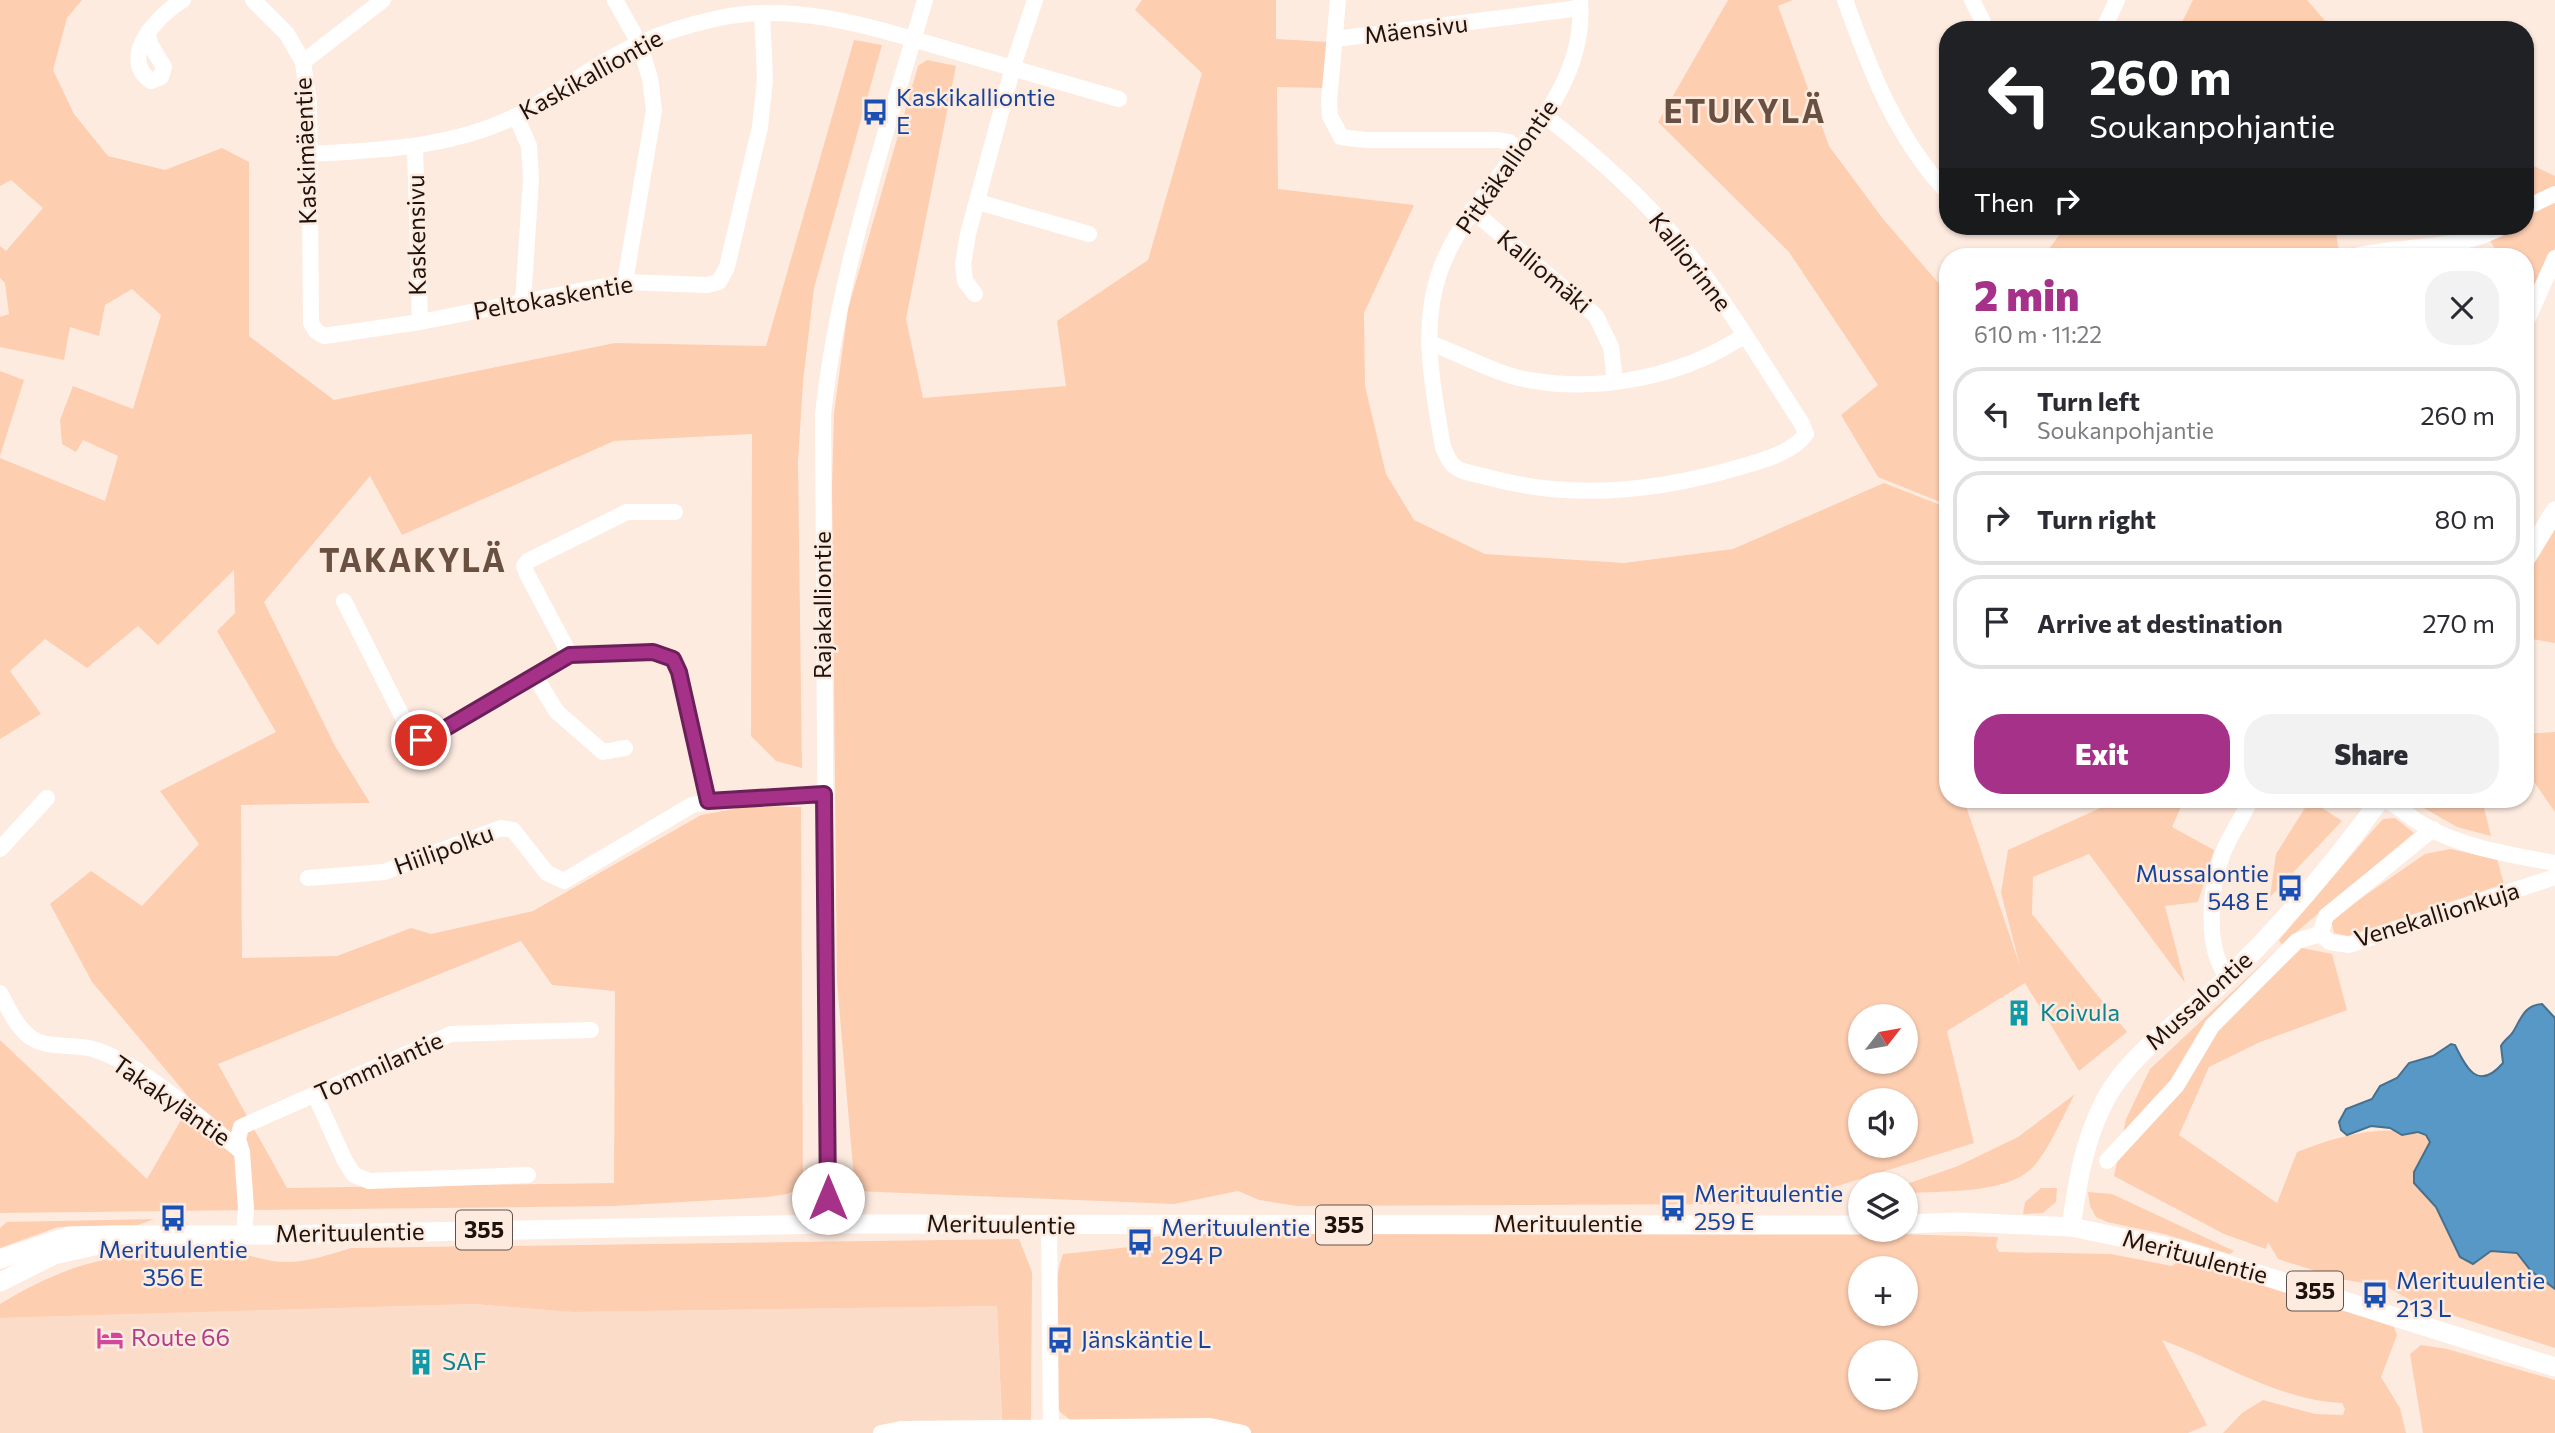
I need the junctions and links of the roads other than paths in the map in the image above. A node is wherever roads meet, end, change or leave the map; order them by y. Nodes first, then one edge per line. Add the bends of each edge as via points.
1 (183, 0) edge
2 (253, 0) edge
3 (383, 0) edge
4 (615, 0) edge
5 (824, 0) edge
6 (925, 0) edge
7 (1035, 0) edge
8 (1338, 0) edge
9 (1845, 0) edge
10 (1972, 0) edge
11 (2118, 0) edge
12 (1580, 4) edge
13 (762, 13) junction
14 (821, 17) junction
15 (1982, 21) edge
16 (2108, 21) edge
17 (148, 32) dead end
18 (913, 39) junction
19 (1335, 39) junction
20 (639, 43) junction
21 (303, 62) junction
22 (1013, 68) junction
23 (1119, 99) dead end
24 (516, 116) junction
25 (1545, 116) junction
26 (415, 147) junction
27 (1519, 149) junction
28 (309, 153) junction
29 (1939, 182) edge
30 (2555, 194) edge
31 (978, 202) junction
32 (2534, 204) edge
33 (1472, 210) junction
34 (1089, 234) dead end
35 (2475, 235) edge
36 (2403, 248) edge
37 (2555, 258) edge
38 (625, 282) junction
39 (975, 294) dead end
40 (523, 302) junction
41 (2534, 305) edge
42 (420, 322) junction
43 (1745, 335) junction
44 (324, 336) joint
45 (1429, 343) junction
46 (1615, 381) junction
47 (1806, 434) joint
48 (2555, 511) edge
49 (676, 512) dead end
50 (2534, 545) edge
51 (344, 601) dead end
52 (570, 655) junction
53 (536, 678) junction
54 (625, 748) dead end
55 (824, 794) junction
56 (47, 798) dead end
57 (708, 801) junction
58 (2246, 808) edge
59 (2376, 808) edge
60 (2402, 808) edge
61 (2433, 830) junction
62 (0, 849) edge
63 (2555, 863) edge
64 (2555, 877) edge
65 (308, 878) dead end
66 (2320, 934) junction
67 (2228, 977) junction
68 (0, 993) edge
69 (591, 1030) dead end
70 (315, 1095) junction
71 (242, 1153) junction
72 (2107, 1161) dead end
73 (528, 1175) dead end
74 (828, 1224) junction
75 (1918, 1224) edge
76 (1049, 1225) junction
77 (1848, 1225) edge
78 (2071, 1227) junction
79 (141, 1235) junction
80 (244, 1235) junction
81 (0, 1259) edge
82 (0, 1282) edge
83 (2555, 1367) edge
84 (1051, 1431) edge
85 (881, 1433) edge
86 (1244, 1433) edge

1 - 17 street
2 - 21 street via 288,34
3 - 21 street, Kaskimäentie
4 - 20 street
5 - 14 street
6 - 18 street, Rajakalliontie
7 - 22 street
8 - 19 street
9 - 29 street via 1882,97
10 - 15 street
11 - 16 street
12 - 19 street, Mäensivu
12 - 25 street, Pitkäkalliontie via 1578,50 1569,76
13 - 14 street, Kaskikalliontie
13 - 20 street, Kaskikalliontie via 720,18
13 - 38 street, Peltokaskentie via 765,79 760,127 727,267 719,282 707,285
14 - 18 street, Kaskikalliontie
18 - 22 street, Kaskikalliontie
18 - 55 street, Rajakalliontie via 853,247 829,361 822,465
19 - 27 street via 1330,116 1341,137 1498,140
20 - 24 street, Kaskikalliontie
20 - 38 street via 654,110
21 - 28 street, Kaskimäentie
22 - 23 street, Kaskikalliontie
22 - 31 street
24 - 26 street, Kaskikalliontie via 450,140
24 - 40 street via 529,146 531,178
25 - 27 street, Pitkäkalliontie
25 - 43 street, Kalliorinne via 1654,214 1706,276
26 - 28 street, Kaskikalliontie
26 - 42 street, Kaskensivu
27 - 33 street, Pitkäkalliontie
28 - 44 street, Kaskimäentie via 311,323
30 - 32 street
31 - 34 street
31 - 39 street via 963,264 965,281
33 - 45 street, Pitkäkalliontie via 1441,269
33 - 46 street, Kalliomäki via 1596,316 1611,346
35 - 36 street via 2442,245
37 - 41 street
38 - 40 street, Peltokaskentie
40 - 42 street, Peltokaskentie
42 - 44 street, Peltokaskentie
43 - 46 street via 1676,368
43 - 47 street, Kalliorinne
45 - 46 street via 1528,380 1591,385
45 - 47 street, Pitkäkalliontie via 1448,459 1464,471 1506,482 1554,490 1665,486 1756,462 1789,449
48 - 50 main road
49 - 52 street via 627,512 527,561 527,573
51 - 53 street via 408,727 421,740
52 - 53 street
52 - 57 street via 653,652 673,659
53 - 54 street via 557,712 603,752
55 - 57 street
55 - 74 street, Rajakalliontie
56 - 62 street
57 - 65 street, Hiilipolku via 670,817 564,881 547,873 513,830 501,828 384,872
58 - 67 street via 2217,869 2213,945 2219,967
59 - 67 main road, Mussalontie via 2312,888
60 - 61 street
61 - 63 street via 2518,857
61 - 66 street via 2326,916
64 - 66 street, Venekallionkuja via 2349,945 2330,942
66 - 72 street via 2297,941 2211,1026 2178,1084
67 - 78 main road, Mussalontie via 2135,1060 2106,1098 2083,1150
68 - 71 street, Takakyläntie via 23,1031 34,1039 93,1049 115,1059 200,1116
69 - 70 street, Tommilantie via 451,1034
70 - 71 street, Tommilantie via 242,1127 238,1139
70 - 73 street via 345,1161 354,1175 369,1181
71 - 80 street, Takakyläntie
74 - 76 main road, Merituulentie / 355
74 - 80 main road, Merituulentie / 355
75 - 78 main road, Merituulentie / 355
76 - 77 main road, Merituulentie / 355
76 - 84 street
78 - 83 main road, Merituulentie / 355 via 2178,1249
79 - 80 main road, Merituulentie / 355
79 - 81 main road, Merituulentie / 355 via 69,1236
79 - 82 main road, Merituulentie / 355 via 54,1255
84 - 85 street via 901,1429
84 - 86 street via 1210,1426

